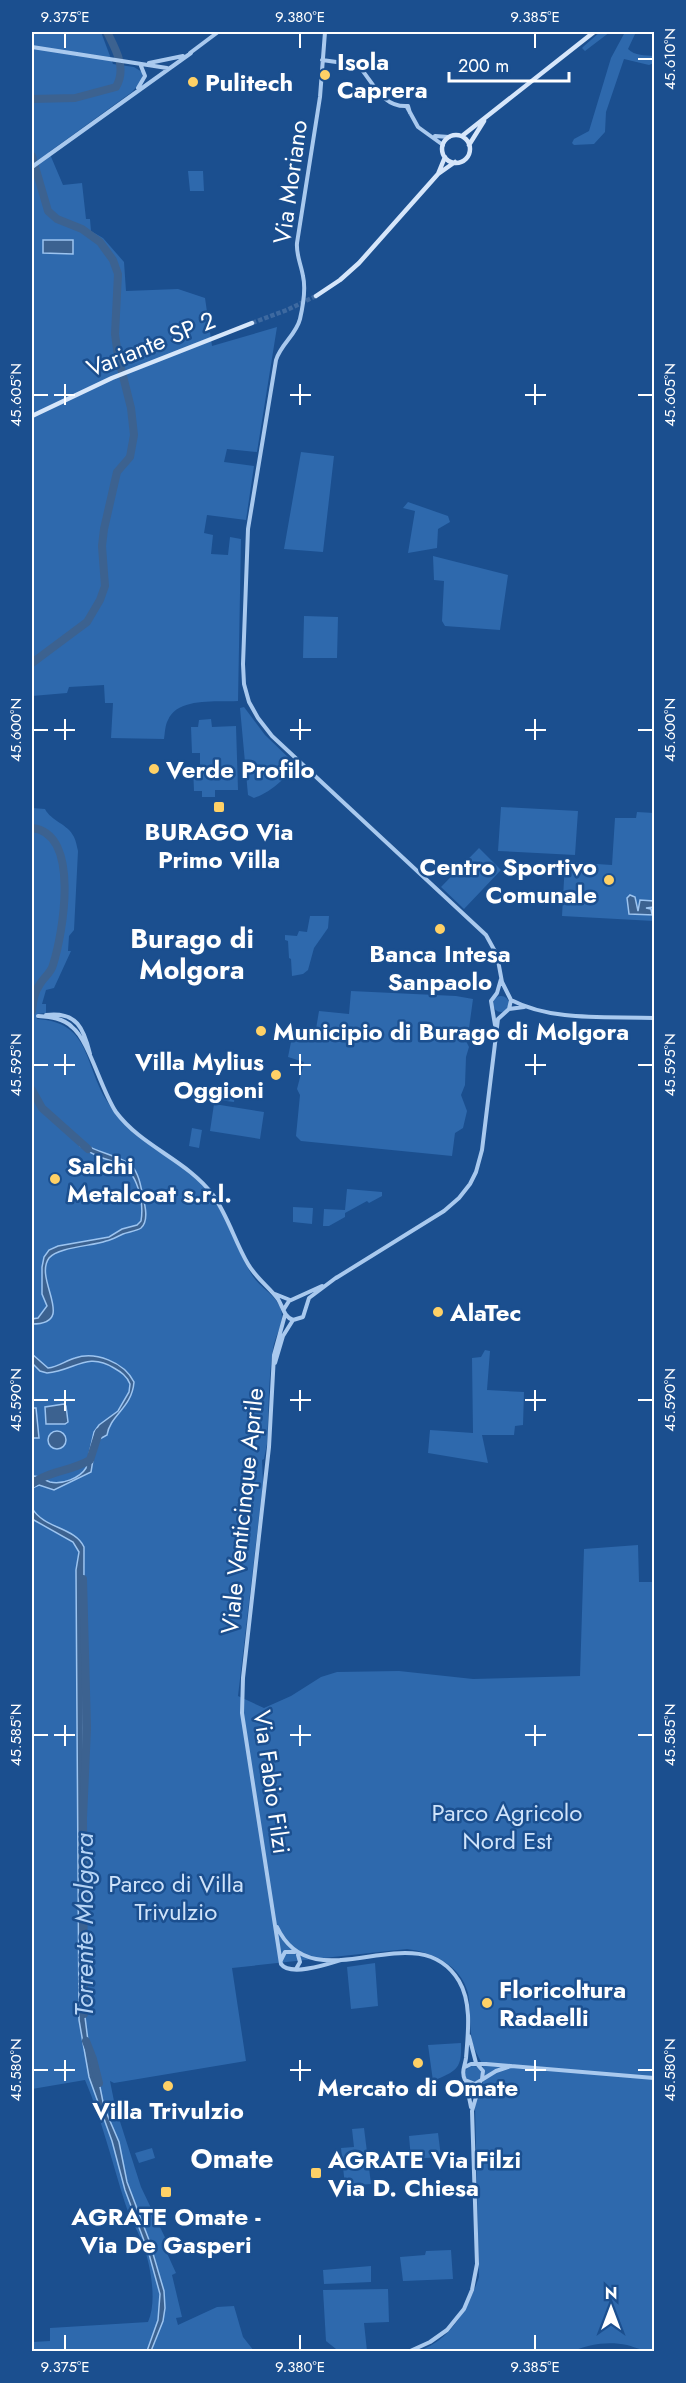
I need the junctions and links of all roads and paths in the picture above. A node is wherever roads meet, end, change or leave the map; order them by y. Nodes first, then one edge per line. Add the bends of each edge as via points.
1 (218, 32) edge
2 (325, 32) edge
3 (594, 32) edge
4 (32, 47) edge
5 (191, 52) junction
6 (124, 62) junction
7 (322, 62) junction
8 (149, 63) junction
9 (138, 64) junction
10 (173, 65) junction
11 (168, 69) junction
12 (134, 93) junction
13 (487, 116) junction
14 (433, 136) junction
15 (462, 136) junction
16 (449, 138) junction
17 (443, 145) junction
18 (469, 145) junction
19 (445, 157) junction
20 (455, 162) junction
21 (32, 167) edge
22 (438, 174) junction
23 (316, 296) tunnel mouth
24 (252, 323) tunnel mouth
25 (32, 416) edge
26 (501, 978) junction
27 (496, 994) junction
28 (509, 997) junction
29 (524, 1006) junction
30 (493, 1009) junction
31 (509, 1009) junction
32 (503, 1013) junction
33 (35, 1017) edge
34 (654, 1018) edge
35 (63, 1021) junction
36 (76, 1022) junction
37 (496, 1029) junction
38 (76, 1030) junction
39 (94, 1066) junction
40 (337, 1277) junction
41 (270, 1290) junction
42 (296, 1299) junction
43 (290, 1300) junction
44 (305, 1307) junction
45 (284, 1310) junction
46 (285, 1315) junction
47 (293, 1320) junction
48 (274, 1373) junction
49 (245, 1654) joint
50 (273, 1915) junction
51 (296, 1953) junction
52 (341, 1960) junction
53 (281, 1964) junction
54 (295, 1969) junction
55 (468, 2032) junction
56 (476, 2064) junction
57 (497, 2065) junction
58 (511, 2066) junction
59 (464, 2068) junction
60 (490, 2074) junction
61 (654, 2078) edge
62 (481, 2081) junction
63 (466, 2082) junction
64 (472, 2110) junction
65 (408, 2352) edge

1 - 5 street
2 - 7 street, Via Moriano
3 - 13 main road
4 - 6 street
5 - 8 street
5 - 10 street
6 - 8 street
6 - 9 street
7 - 14 street via 358,65 386,100 407,106 418,127
7 - 26 street, Via Moriano via 297,243 304,289 299,320 276,363 248,529 243,664 247,695 269,733 486,935 497,955
8 - 10 street
9 - 11 street
9 - 12 street via 144,68 145,76
10 - 11 street
11 - 12 street
12 - 21 street
13 - 15 main road
13 - 18 main road
14 - 16 street
14 - 17 street
15 - 16 main road
15 - 18 main road
16 - 17 main road
17 - 19 main road
18 - 20 main road via 467,157
19 - 20 main road
19 - 22 main road
20 - 22 main road
22 - 23 main road via 358,263
24 - 25 main road, Variante SP 2 via 112,378
26 - 27 street
26 - 28 street, Via Moriano
27 - 28 street
27 - 30 street via 491,1001
28 - 29 street
28 - 31 street
29 - 31 street
29 - 34 street via 570,1014
30 - 32 street
30 - 37 street
31 - 32 street
32 - 37 street
33 - 35 street
33 - 36 street via 58,1014
35 - 36 street
35 - 38 street
36 - 38 street
36 - 39 street via 84,1032
37 - 40 street via 482,1150 467,1189 444,1211
38 - 39 street
39 - 41 street via 103,1091 122,1120 206,1186 250,1267
40 - 42 street
40 - 44 street via 309,1298
41 - 43 street
41 - 45 street
42 - 43 street
42 - 44 street
43 - 45 street
44 - 47 street via 303,1317
45 - 46 street
46 - 47 street
46 - 48 street, Viale Venticinque Aprile via 274,1350
47 - 48 street, Viale Venticinque Aprile via 282,1336
48 - 49 street, Viale Venticinque Aprile via 265,1493
49 - 50 street, Via Fabio Filzi via 242,1713
50 - 51 street, Via Fabio Filzi via 280,1934
50 - 53 street, Via Fabio Filzi
51 - 52 street via 316,1960
51 - 53 street via 284,1953
51 - 54 street via 300,1962
52 - 54 street
52 - 55 street via 412,1953 437,1960 453,1973 464,1991
53 - 54 street via 287,1970
55 - 56 street
55 - 59 street
56 - 57 street
56 - 59 street
56 - 62 street via 483,2071
57 - 58 street
57 - 60 street
58 - 60 street
58 - 61 street
59 - 63 street
60 - 62 street
62 - 63 street
62 - 64 street
63 - 64 street
64 - 65 street via 475,2280 464,2309 450,2326 430,2342

